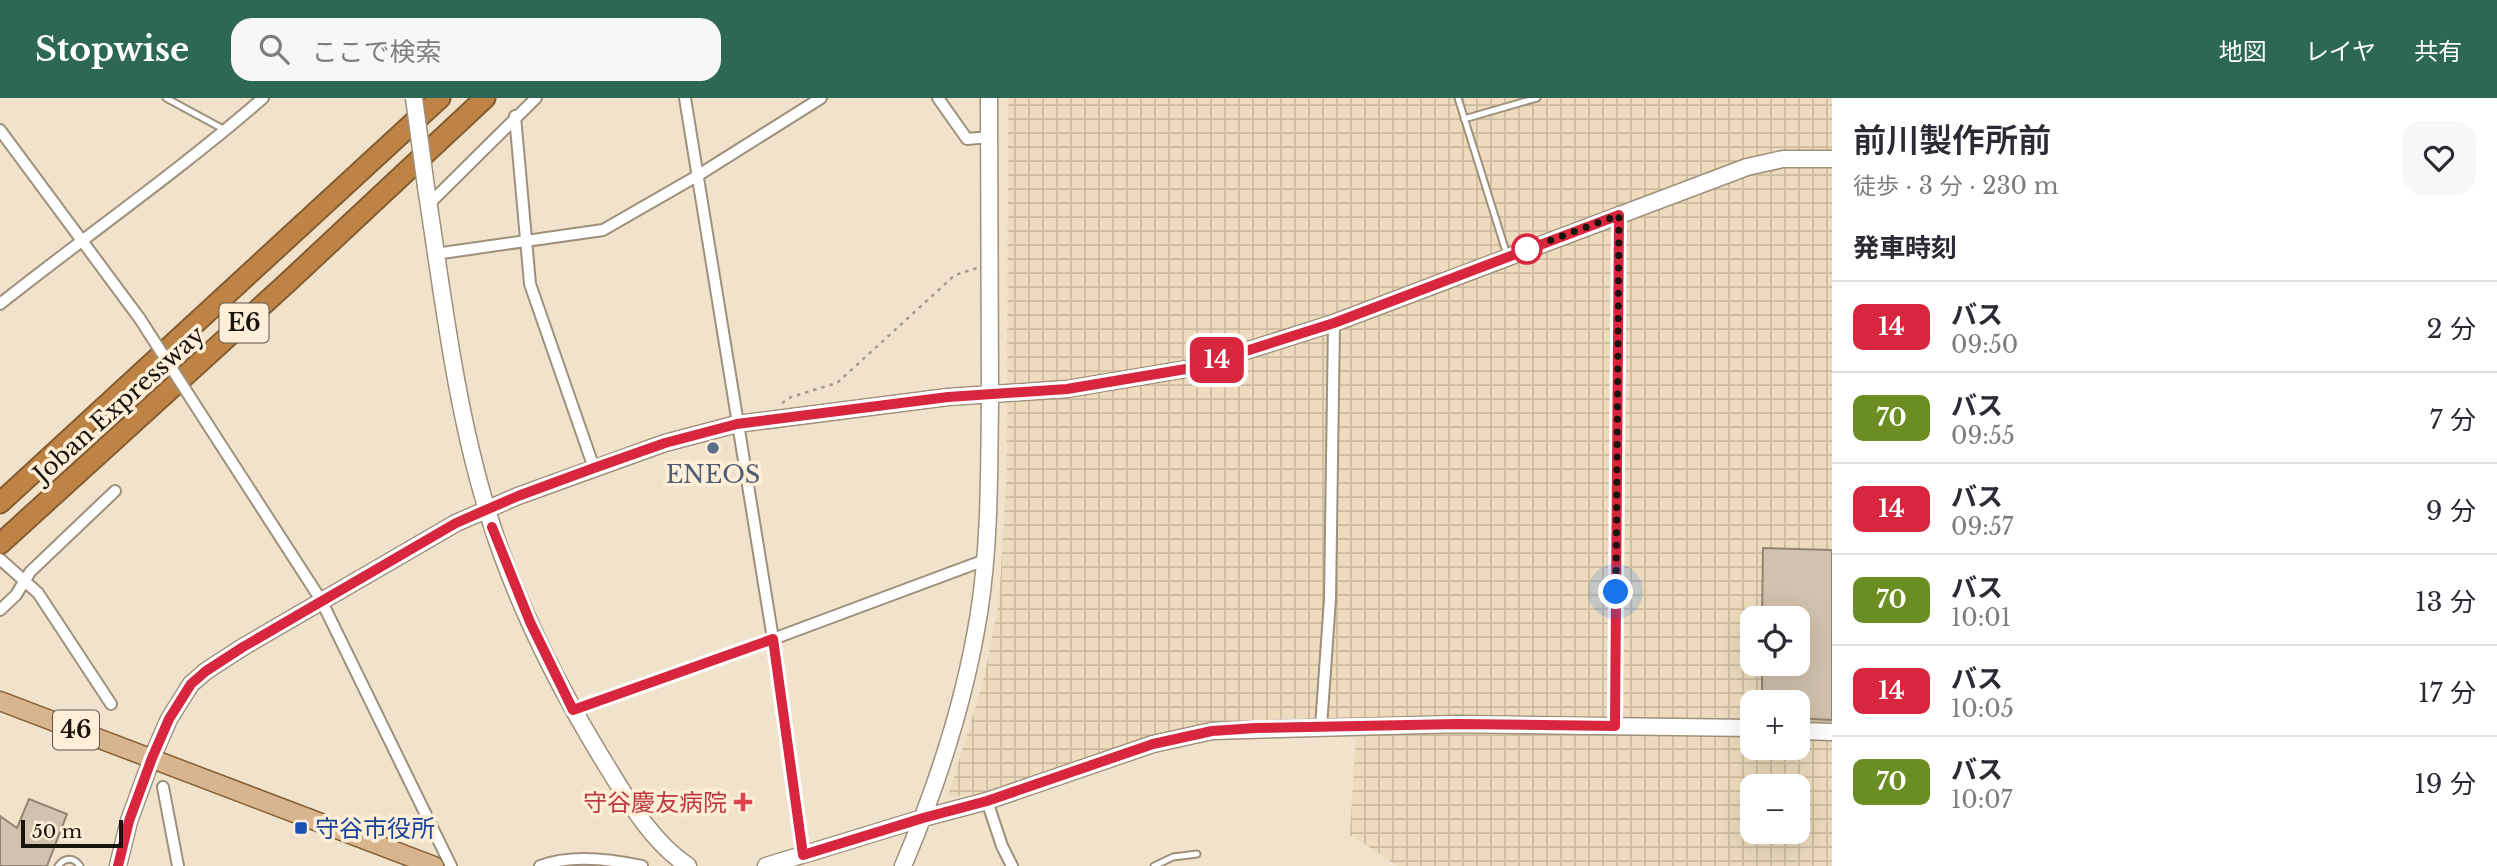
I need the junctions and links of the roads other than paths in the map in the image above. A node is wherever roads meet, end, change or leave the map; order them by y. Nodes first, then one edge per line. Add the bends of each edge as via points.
1 (166, 98) edge
2 (263, 98) edge
3 (414, 98) edge
4 (440, 98) edge
5 (485, 98) edge
6 (536, 98) edge
7 (685, 98) edge
8 (821, 98) edge
9 (938, 98) edge
10 (989, 98) edge
11 (1458, 98) edge
12 (1537, 98) edge
13 (516, 116) junction
14 (1464, 118) junction
15 (0, 130) edge
16 (226, 131) junction
17 (989, 137) junction
18 (1832, 159) edge
19 (697, 176) junction
20 (428, 196) junction
21 (1619, 215) junction
22 (81, 239) junction
23 (526, 240) junction
24 (435, 254) junction
25 (1507, 256) junction
26 (0, 304) edge
27 (1334, 323) junction
28 (990, 395) junction
29 (737, 424) junction
30 (594, 468) junction
31 (116, 491) dead end
32 (0, 503) edge
33 (486, 510) junction
34 (0, 544) edge
35 (0, 559) edge
36 (985, 561) junction
37 (21, 578) junction
38 (321, 600) junction
39 (0, 610) edge
40 (773, 639) junction
41 (0, 701) edge
42 (111, 704) dead end
43 (573, 710) junction
44 (1615, 726) junction
45 (1321, 727) junction
46 (1740, 728) edge
47 (1810, 731) edge
48 (1832, 732) edge
49 (152, 758) junction
50 (163, 787) dead end
51 (987, 801) junction
52 (923, 818) junction
53 (1197, 854) dead end
54 (803, 855) junction
55 (408, 862) edge
56 (58, 866) edge
57 (80, 866) edge
58 (118, 866) edge
59 (178, 866) edge
60 (434, 866) edge
61 (451, 866) edge
62 (540, 866) edge
63 (642, 866) edge
64 (688, 866) edge
65 (766, 866) edge
66 (903, 866) edge
67 (1013, 866) edge
68 (1154, 866) edge

1 - 16 lane
2 - 16 street
3 - 20 street, bridge
4 - 32 highway, Joban Expressway / E6
5 - 34 highway, Joban Expressway / E6
6 - 13 street
7 - 19 street
8 - 19 street
9 - 17 street via 967,139
10 - 17 street
11 - 14 lane
12 - 14 lane
13 - 20 street
13 - 23 street
14 - 25 lane
15 - 22 street
16 - 22 street
17 - 28 street
18 - 21 street via 1783,159 1747,167
19 - 23 street via 604,230
19 - 29 street
20 - 24 street
21 - 25 street
21 - 44 street
22 - 26 street
22 - 38 street, bridge via 140,319
23 - 24 street
23 - 30 street via 530,284
24 - 33 street via 465,428
25 - 27 street
27 - 28 street via 1192,368 1067,389
27 - 45 street via 1330,599
28 - 29 street
28 - 36 street
29 - 30 street
29 - 40 street
30 - 33 street
31 - 37 street
33 - 38 street
33 - 43 street via 530,622
35 - 37 street
36 - 40 street
36 - 52 street via 968,670 947,753
37 - 39 street via 16,595
37 - 42 street via 38,593
38 - 49 street via 191,684
38 - 61 street
40 - 43 street
40 - 54 street
41 - 49 main road, 46
43 - 64 street via 635,811 669,853
44 - 45 street
44 - 46 street
45 - 51 street via 1256,728 1153,744
47 - 48 street
49 - 55 main road, 46
49 - 58 street
50 - 59 street
51 - 52 street
51 - 67 street
52 - 54 street
52 - 66 street
53 - 68 lane via 1173,857
54 - 65 street
55 - 60 main road, 46
56 - 57 lane via 70,859
62 - 63 street via 582,859

